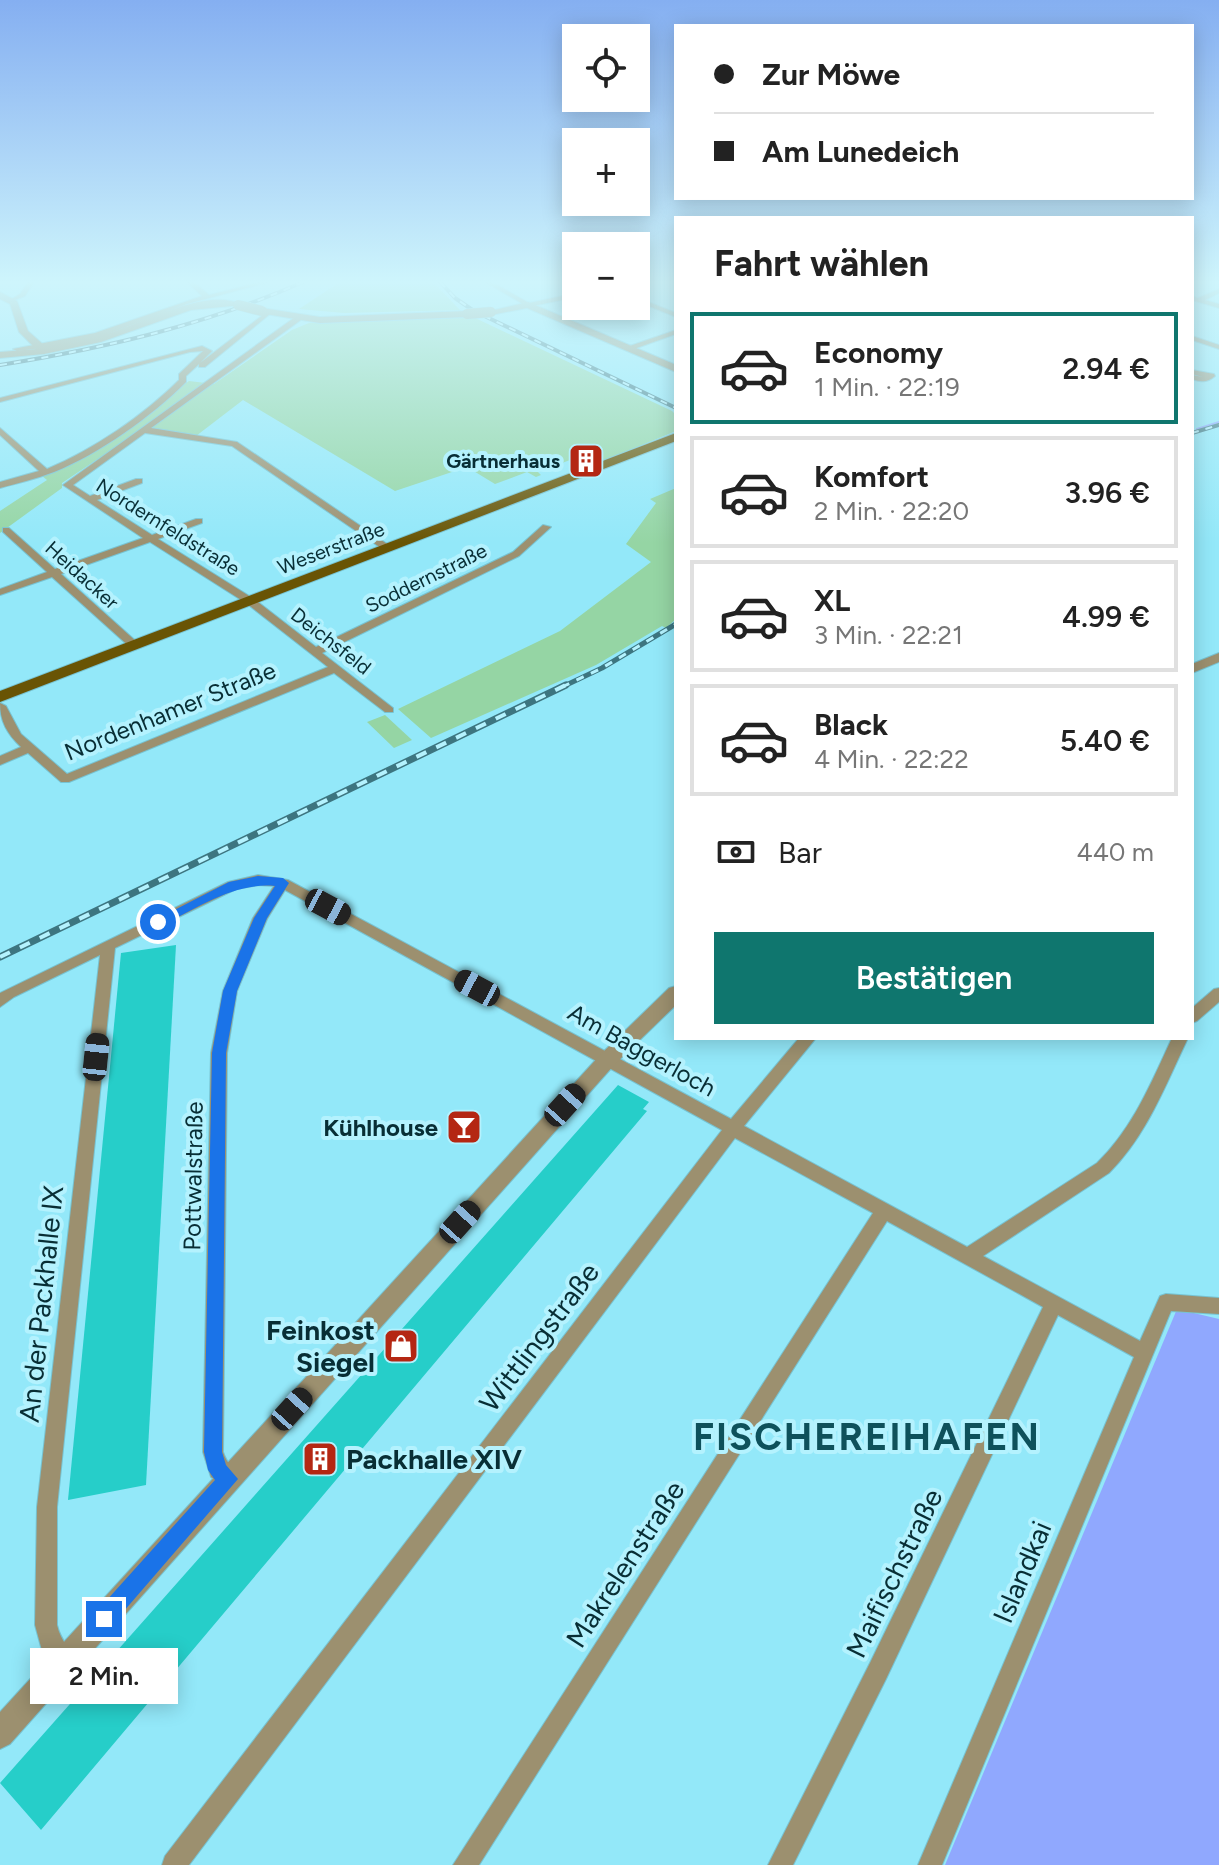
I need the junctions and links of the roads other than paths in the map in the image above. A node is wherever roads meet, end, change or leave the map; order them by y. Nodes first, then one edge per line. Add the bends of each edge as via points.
1 (118, 369) edge
2 (189, 369) edge
3 (196, 369) edge
4 (229, 369) edge
5 (183, 380) junction
6 (0, 400) edge
7 (145, 430) junction
8 (0, 431) edge
9 (674, 438) edge
10 (45, 472) junction
11 (139, 481) dead end
12 (0, 485) edge
13 (90, 499) junction
14 (199, 521) dead end
15 (546, 527) dead end
16 (6, 530) dead end
17 (154, 539) junction
18 (387, 548) junction
19 (53, 574) junction
20 (0, 592) edge
21 (250, 601) junction
22 (135, 646) junction
23 (315, 652) junction
24 (1219, 657) edge
25 (336, 668) junction
26 (1194, 668) edge
27 (0, 697) edge
28 (0, 706) edge
29 (389, 710) dead end
30 (28, 748) junction
31 (0, 761) edge
32 (283, 883) junction
33 (108, 946) junction
34 (1219, 993) edge
35 (674, 995) edge
36 (0, 1001) edge
37 (1194, 1015) edge
38 (806, 1040) edge
39 (1179, 1040) edge
40 (608, 1059) junction
41 (734, 1127) junction
42 (884, 1211) junction
43 (966, 1257) junction
44 (1054, 1303) junction
45 (1219, 1306) edge
46 (1145, 1353) junction
47 (229, 1479) junction
48 (65, 1663) junction
49 (0, 1734) edge
50 (174, 1865) edge
51 (465, 1865) edge
52 (780, 1865) edge
53 (930, 1865) edge

1 - 6 street
2 - 5 street
3 - 5 street
4 - 7 street
5 - 10 street via 132,421
7 - 13 street, Nordernfeldstraße via 67,485
7 - 18 street via 234,444
8 - 10 street
9 - 18 main road, Weserstraße
10 - 12 street
11 - 13 street
13 - 17 street, Nordernfeldstraße
14 - 17 street
15 - 23 street, Soddernstraße via 516,554
16 - 19 street, Heidacker
17 - 19 street
17 - 21 street, Nordernfeldstraße
18 - 21 main road, Weserstraße
19 - 20 street
19 - 22 street, Heidacker
21 - 22 main road, Weserstraße
21 - 23 street, Deichsfeld
22 - 27 main road, Weserstraße
23 - 25 street, Deichsfeld
24 - 26 street
25 - 29 street, Deichsfeld
25 - 30 street, Nordenhamer Straße via 65,779
28 - 30 street
30 - 31 street
32 - 33 street, Am Baggerloch via 233,885
32 - 40 street, Am Baggerloch
32 - 47 street, Pottwalstraße via 260,918 230,991 219,1053 213,1452 218,1470
33 - 36 street, Am Baggerloch
33 - 48 street, An der Packhalle IX via 47,1507 46,1625 51,1646
34 - 37 street
35 - 40 street
38 - 41 street, Wittlingstraße
39 - 43 street via 1117,1156
40 - 41 street, Am Baggerloch
40 - 47 street
41 - 42 street, Am Baggerloch
41 - 50 street, Wittlingstraße
42 - 43 street, Am Baggerloch
42 - 51 street, Makrelenstraße
43 - 44 street, Am Baggerloch
44 - 46 street, Am Baggerloch
44 - 52 street, Maifischstraße
45 - 46 street, Islandkai via 1166,1302
46 - 53 street, Islandkai
47 - 48 street
48 - 49 street

